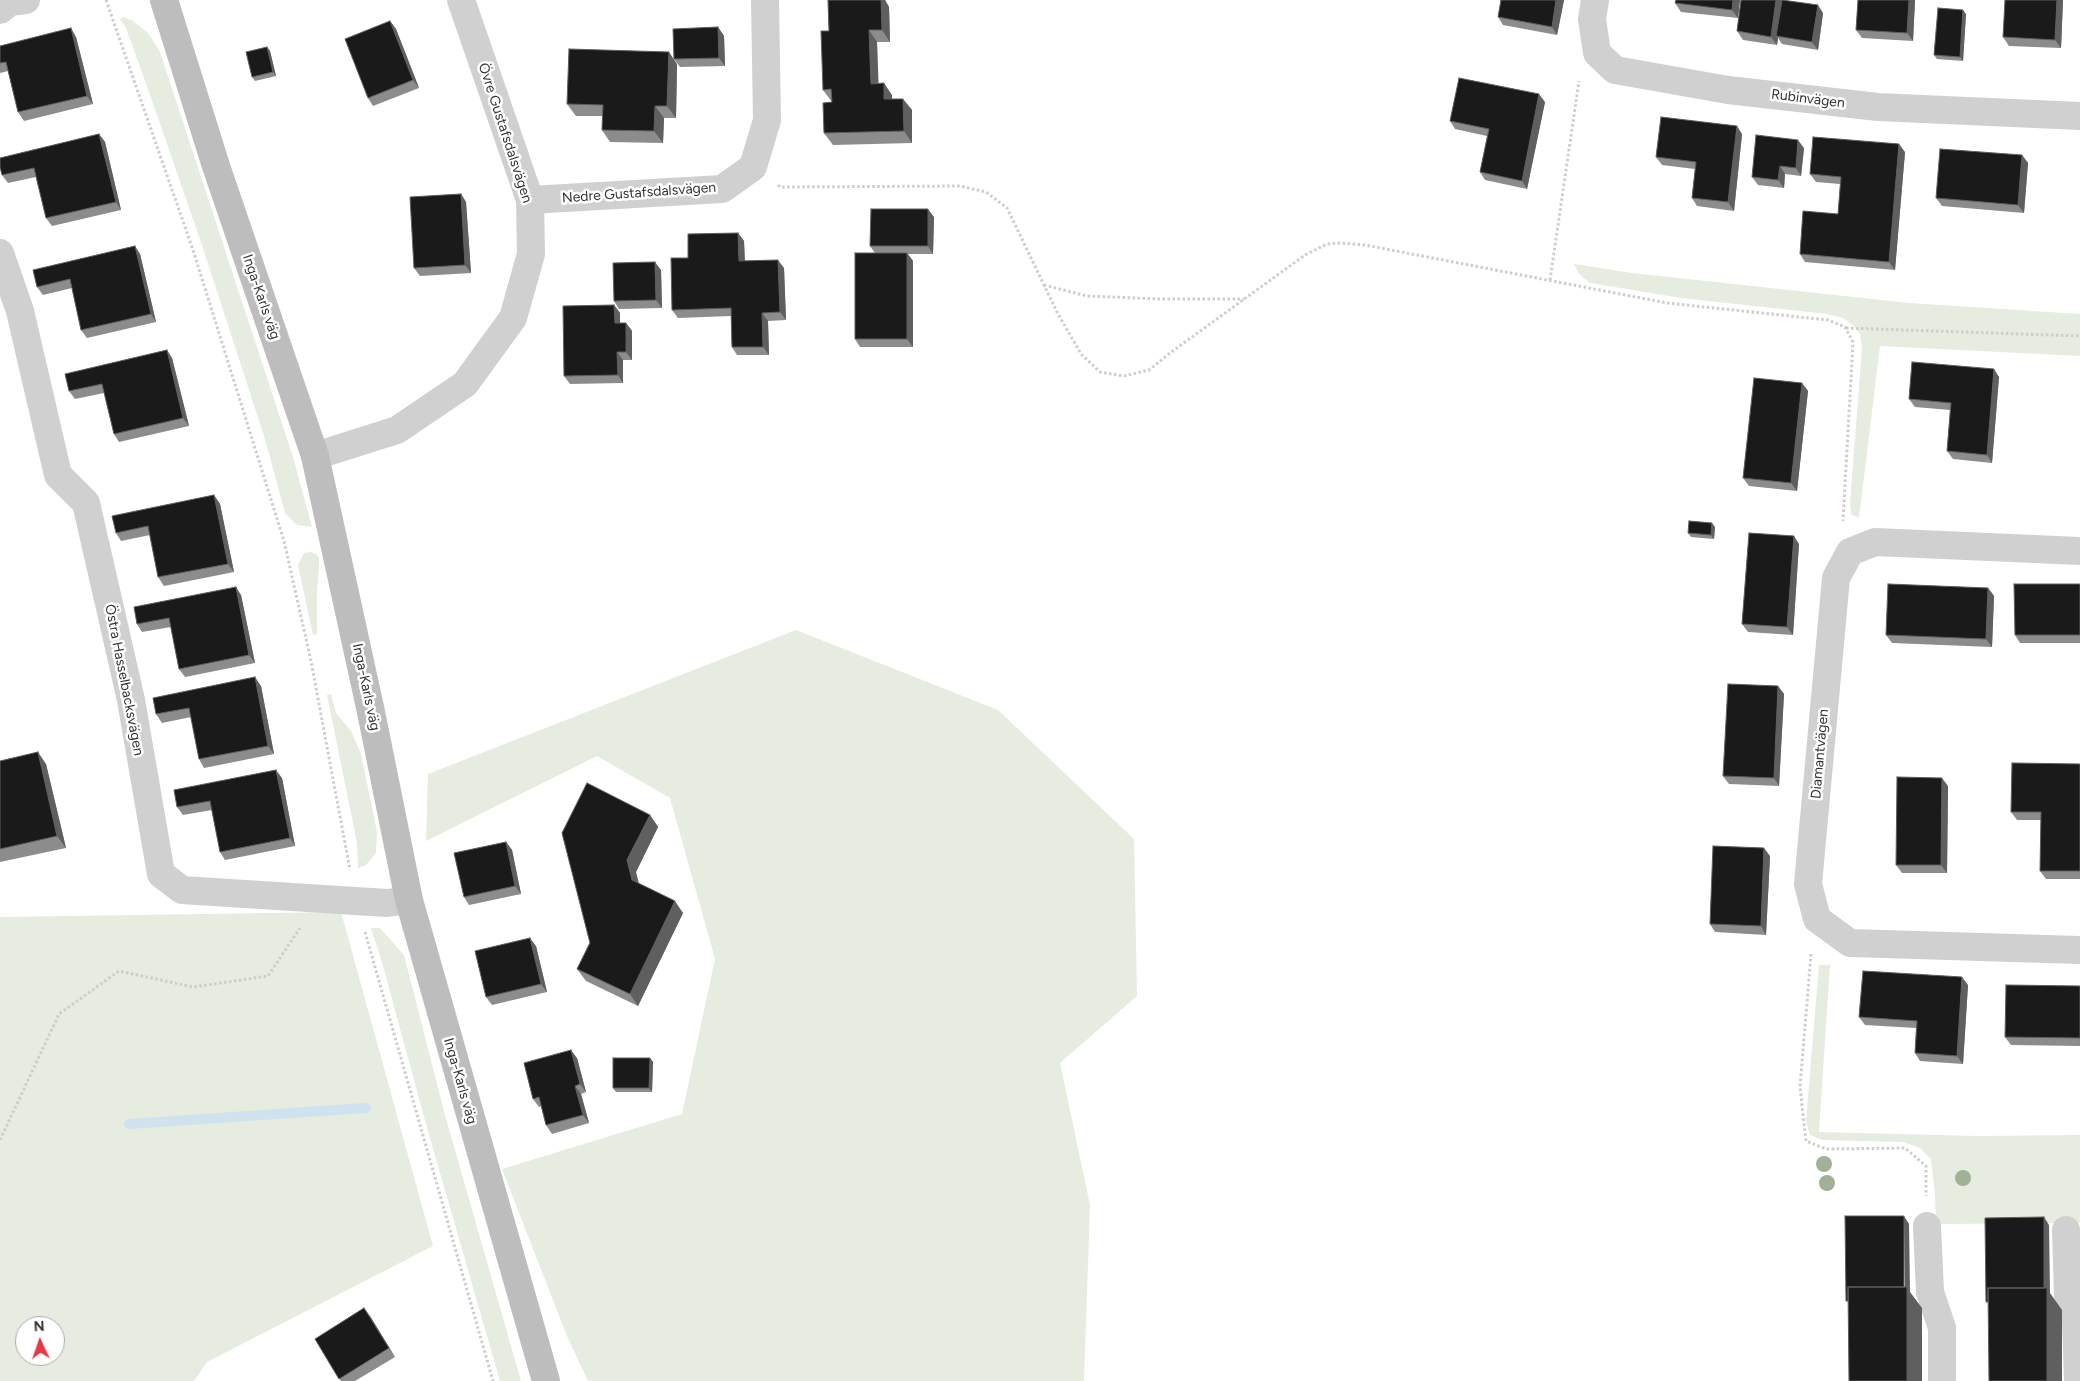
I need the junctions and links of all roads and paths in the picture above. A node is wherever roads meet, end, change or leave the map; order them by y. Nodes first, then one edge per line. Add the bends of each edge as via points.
1 (26, 0) edge
2 (106, 0) edge
3 (164, 0) edge
4 (461, 0) edge
5 (765, 0) edge
6 (1596, 0) edge
7 (0, 10) edge
8 (1581, 72) dead end
9 (2080, 116) edge
10 (753, 167) junction
11 (530, 200) junction
12 (0, 253) edge
13 (1550, 280) junction
14 (1044, 285) junction
15 (1244, 299) junction
16 (1845, 328) junction
17 (2080, 336) edge
18 (315, 456) junction
19 (1842, 527) dead end
20 (2080, 551) edge
21 (320, 898) junction
22 (409, 900) junction
23 (356, 901) junction
24 (2080, 950) edge
25 (1811, 953) dead end
26 (0, 1140) edge
27 (1926, 1226) joint
28 (2066, 1230) dead end
29 (492, 1381) edge
30 (546, 1381) edge
31 (1942, 1381) edge
32 (2078, 1381) edge

1 - 7 street via 10,2
2 - 23 path via 193,250 284,540 311,661
3 - 18 street, Inga-Karls väg via 216,166
4 - 11 street, Övre Gustafsdalsvägen
5 - 10 street via 767,120
6 - 9 street, Rubinvägen via 1592,19 1597,53 1616,70 1728,90 1878,107
8 - 13 path
10 - 11 street, Nedre Gustafsdalsvägen via 722,188
10 - 14 path via 780,187 960,186 986,192 1007,208
11 - 18 street, Övre Gustafsdalsvägen via 530,254 513,318 465,384 397,430
12 - 21 street, Östra Hasselbacksvägen via 20,311 58,474 86,503 131,700 161,874 182,890
13 - 15 path via 1340,243 1327,244 1305,255
13 - 16 path via 1667,303 1828,320
14 - 15 path via 1087,296
14 - 15 path via 1081,354 1100,372 1124,376 1149,370
16 - 17 path
16 - 19 path via 1853,342
18 - 22 street, Inga-Karls väg via 372,712
20 - 24 street, Diamantvägen via 1875,542 1850,552 1836,578 1808,884 1817,919 1850,943
21 - 23 street, Östra Hasselbacksvägen
21 - 26 path via 268,976 193,987 119,972 59,1014
22 - 23 street, Östra Hasselbacksvägen via 387,904
22 - 30 street, Inga-Karls väg
23 - 29 path
25 - 27 path via 1800,1087 1806,1141 1826,1149 1905,1148 1926,1166
27 - 31 street via 1930,1292 1942,1328
28 - 32 street via 2068,1296 2076,1320

